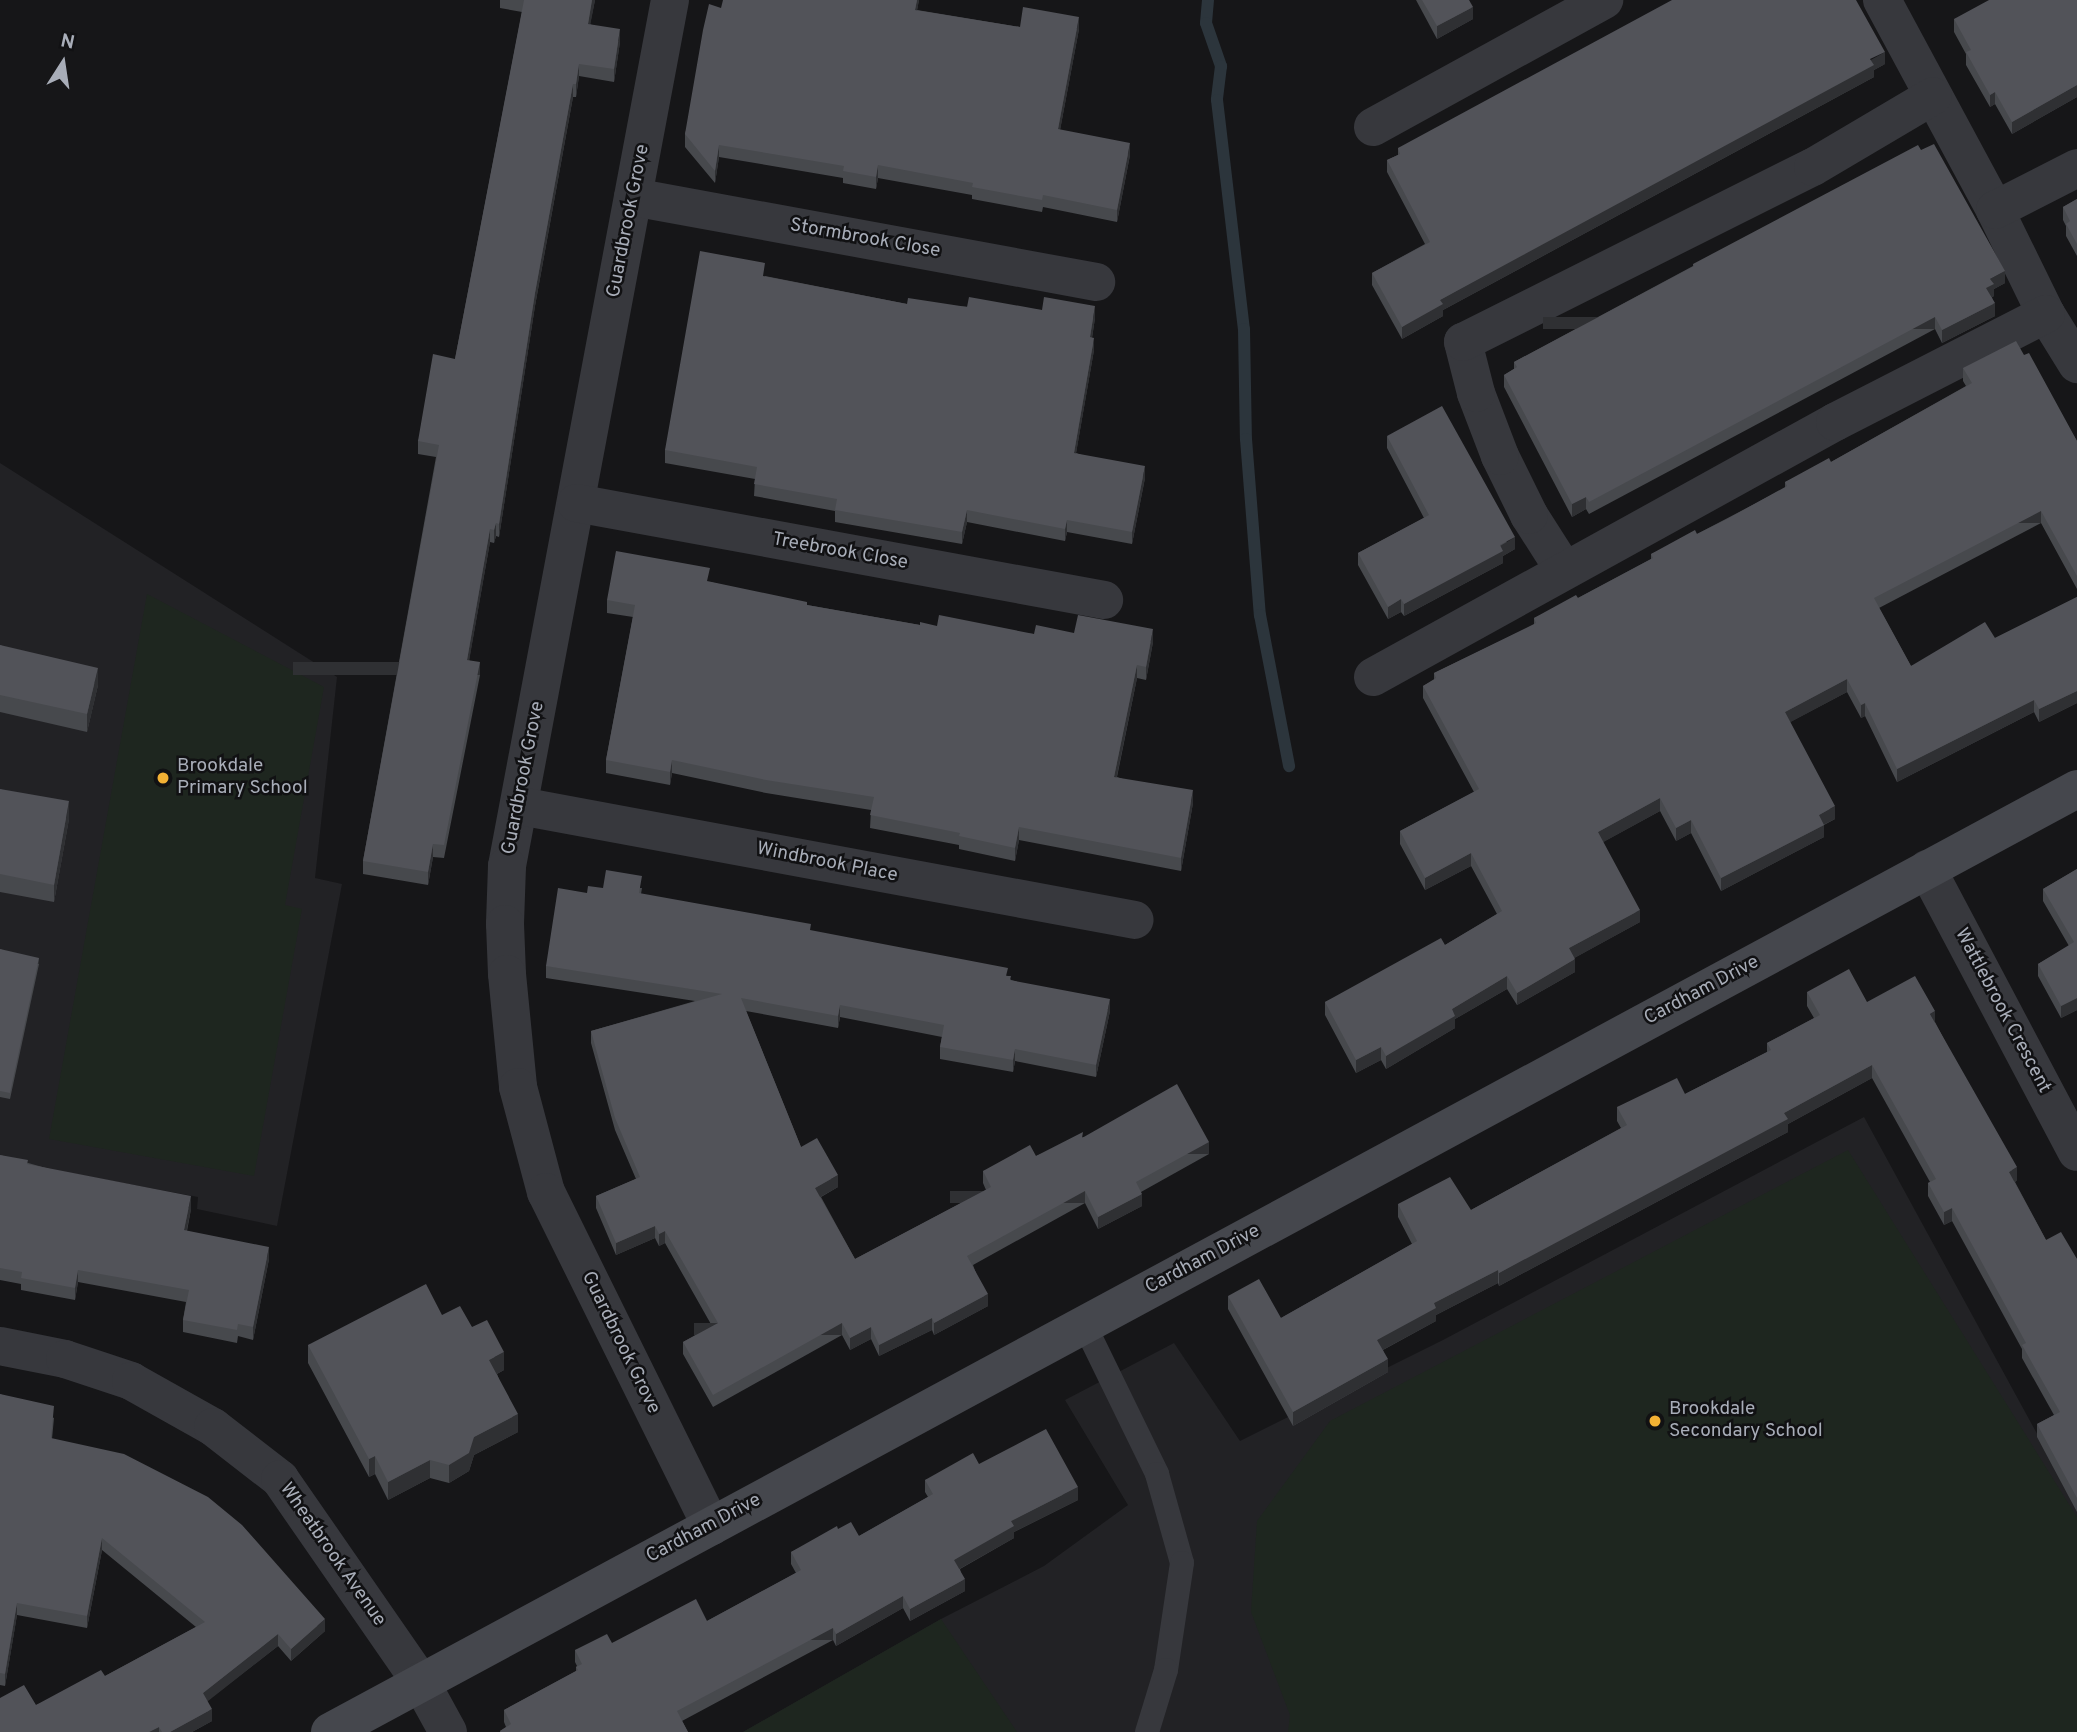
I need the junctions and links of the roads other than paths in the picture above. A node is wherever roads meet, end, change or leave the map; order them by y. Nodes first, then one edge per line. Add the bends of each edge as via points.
1 (670, 0) edge
2 (1604, 0) edge
3 (1890, 3) edge
4 (1933, 96) junction
5 (1373, 127) dead end
6 (2077, 168) edge
7 (633, 197) junction
8 (1995, 210) junction
9 (1096, 282) dead end
10 (2046, 314) junction
11 (2077, 364) edge
12 (576, 503) junction
13 (1564, 570) junction
14 (1104, 600) dead end
15 (1373, 677) dead end
16 (2077, 789) edge
17 (520, 806) junction
18 (1927, 869) junction
19 (1135, 920) dead end
20 (2077, 1152) edge
21 (1084, 1324) junction
22 (0, 1346) edge
23 (711, 1526) junction
24 (420, 1681) junction
25 (330, 1732) edge
26 (448, 1732) edge
27 (1147, 1732) edge

1 - 7 street, Guardbrook Grove
2 - 5 street
3 - 4 street
4 - 8 street
4 - 13 street via 1813,167 1463,342 1500,456 1529,515
6 - 8 street
7 - 9 street, Stormbrook Close
7 - 12 street, Guardbrook Grove
8 - 10 street
10 - 11 street
10 - 13 street via 1835,422
12 - 14 street, Treebrook Close
12 - 17 street, Guardbrook Grove
13 - 15 street
16 - 18 street, Cardham Drive
17 - 19 street, Windbrook Place
17 - 23 street, Guardbrook Grove via 508,866 507,974 518,1087 529,1132 546,1192
18 - 20 street, Wattlebrook Crescent
18 - 21 street, Cardham Drive
21 - 23 street, Cardham Drive
21 - 27 lane via 1157,1474 1182,1563 1166,1670
22 - 24 street, Wheatbrook Avenue via 65,1359 131,1381 212,1427 280,1479
23 - 24 street, Cardham Drive
24 - 25 street, Cardham Drive
24 - 26 street, Wheatbrook Avenue

